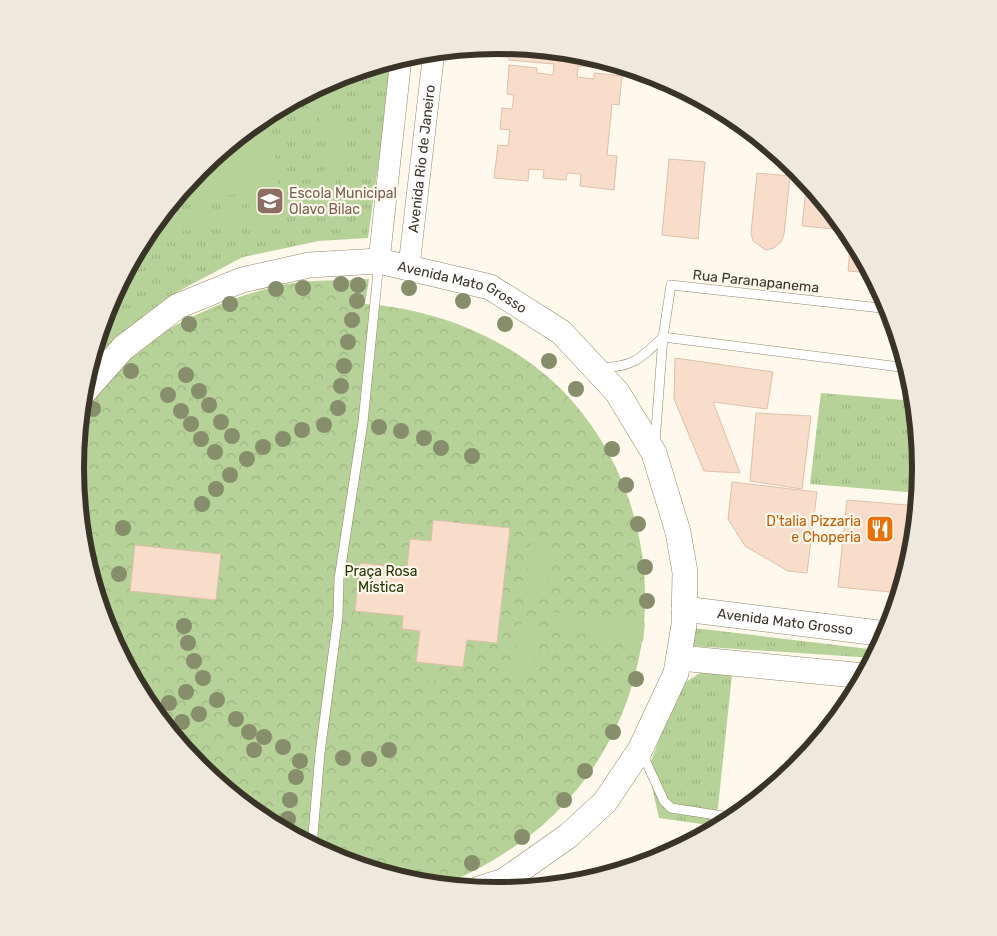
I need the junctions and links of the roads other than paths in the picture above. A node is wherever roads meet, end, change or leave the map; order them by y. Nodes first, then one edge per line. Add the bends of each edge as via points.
1 (433, 59) edge
2 (400, 66) edge
3 (379, 261) junction
4 (409, 266) junction
5 (881, 309) edge
6 (663, 337) junction
7 (900, 367) edge
8 (596, 368) junction
9 (93, 381) edge
10 (654, 453) junction
11 (684, 609) junction
12 (878, 633) edge
13 (680, 658) junction
14 (857, 675) edge
15 (640, 750) junction
16 (723, 816) edge
17 (313, 839) edge
18 (501, 882) edge

1 - 4 street, Avenida Rio de Janeiro
2 - 3 street
3 - 4 main road, Avenida Mato Grosso
3 - 9 main road, Avenida Mato Grosso via 309,265 242,280 178,306 123,348
3 - 17 lane
4 - 8 main road, Avenida Mato Grosso via 490,287 561,332
5 - 6 lane, Rua Paranapanema via 671,285
6 - 7 lane
6 - 8 lane via 630,364
6 - 10 lane, Rua Paranapanema
8 - 10 main road, Avenida Mato Grosso via 619,394
10 - 11 main road, Avenida Mato Grosso via 678,532 685,572
11 - 12 main road, Avenida Mato Grosso
11 - 13 main road, Avenida Mato Grosso
13 - 14 main road
13 - 15 main road, Avenida Mato Grosso via 666,698
15 - 16 lane via 664,801 671,808
15 - 18 main road, Avenida Mato Grosso via 605,802 568,836

